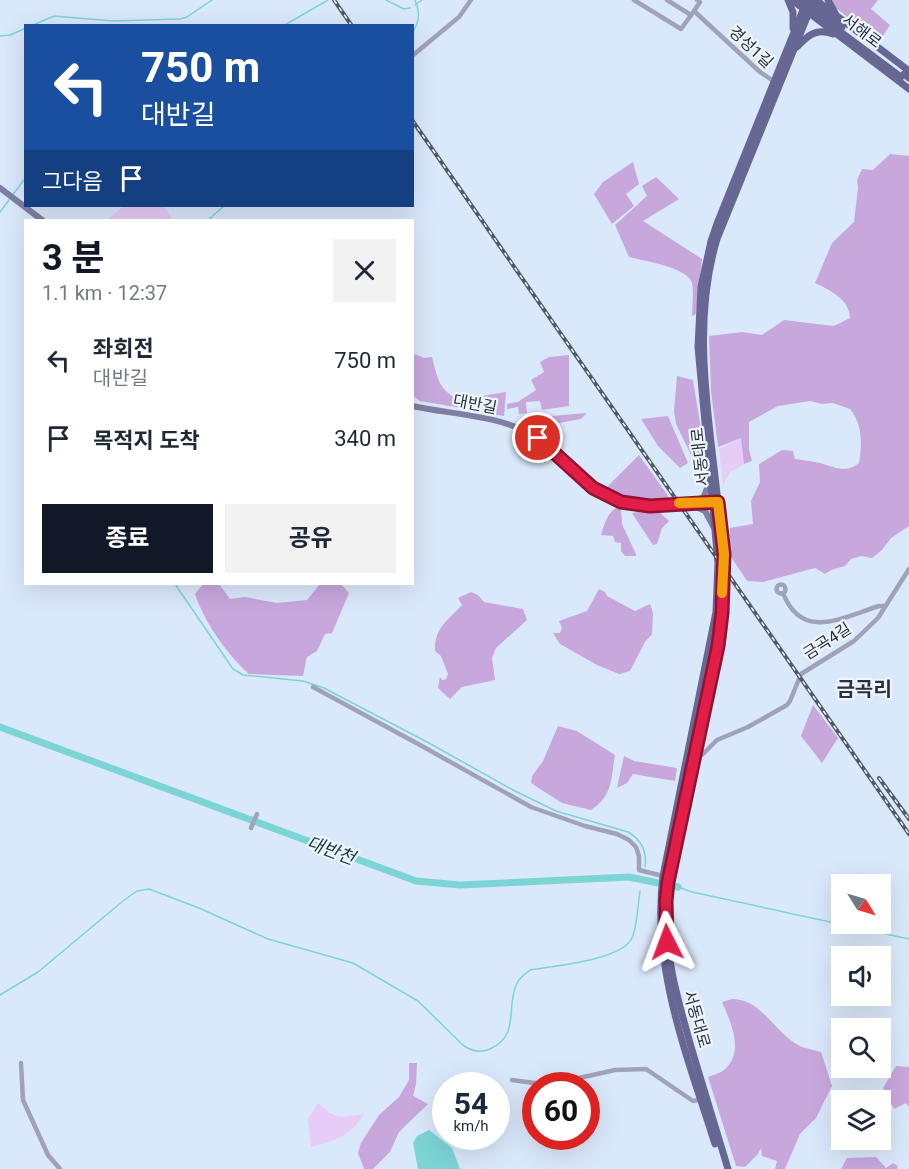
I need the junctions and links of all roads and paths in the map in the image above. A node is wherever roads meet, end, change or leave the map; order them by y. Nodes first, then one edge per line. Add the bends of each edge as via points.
1 (471, 0) edge
2 (634, 0) edge
3 (667, 0) edge
4 (790, 0) edge
5 (798, 0) edge
6 (807, 0) edge
7 (815, 0) edge
8 (828, 0) edge
9 (700, 1) edge
10 (806, 11) junction
11 (692, 13) junction
12 (838, 17) junction
13 (838, 35) junction
14 (792, 36) junction
15 (793, 52) junction
16 (414, 55) edge
17 (905, 75) edge
18 (777, 83) junction
19 (909, 83) edge
20 (909, 89) edge
21 (0, 188) edge
22 (24, 207) edge
23 (24, 207) edge
24 (41, 219) edge
25 (414, 406) edge
26 (711, 480) junction
27 (715, 503) junction
28 (694, 504) junction
29 (715, 531) junction
30 (909, 569) edge
31 (783, 593) dead end
32 (885, 606) junction
33 (313, 687) dead end
34 (693, 761) junction
35 (257, 814) dead end
36 (251, 828) dead end
37 (664, 883) junction
38 (21, 1063) dead end
39 (512, 1080) dead end
40 (703, 1098) junction
41 (60, 1169) edge
42 (723, 1169) edge
43 (728, 1169) edge

1 - 16 street via 459,17
2 - 11 street via 681,29
3 - 11 street, 경성1길
4 - 10 main road
4 - 14 main road via 794,16
5 - 17 main road, 서해로, bridge
6 - 10 main road, 서동대로
6 - 17 main road, 서해로, bridge
7 - 10 main road, 서동대로
7 - 12 main road
8 - 12 main road
9 - 11 street
10 - 13 main road
10 - 14 main road, 서동대로
10 - 15 main road, 서동대로
11 - 18 street, 경성1길
12 - 17 main road
13 - 15 main road via 815,32
13 - 20 main road
14 - 18 main road, 서동대로
15 - 18 main road, 서동대로
17 - 19 main road, 서해로
18 - 26 main road, 서동대로 via 718,221 701,287 698,347
18 - 27 main road, 서동대로 via 717,239 706,285 703,345
21 - 22 street
23 - 24 street
25 - 28 street, 대반길 via 521,429 546,444 598,491 621,502 650,506
26 - 27 main road, 서동대로
26 - 28 street via 705,496
27 - 28 street, 대반길
27 - 29 main road, 서동대로
27 - 34 main road, 서동대로 via 724,554 722,613
28 - 29 street via 707,514
29 - 37 main road, 서동대로 via 716,612
30 - 32 street, 금곡4길
31 - 32 street via 801,618 818,624
32 - 34 street, 금곡4길 via 854,641 801,674 787,705 717,740
33 - 37 street via 531,807 629,840 636,847 639,870
34 - 37 main road, 서동대로
35 - 36 street
37 - 40 main road, 서동대로 via 667,942 676,997
38 - 41 street via 23,1100 48,1155
39 - 40 street via 561,1082 615,1070 646,1069 693,1101
40 - 42 main road, 서동대로
40 - 43 main road, 서동대로

